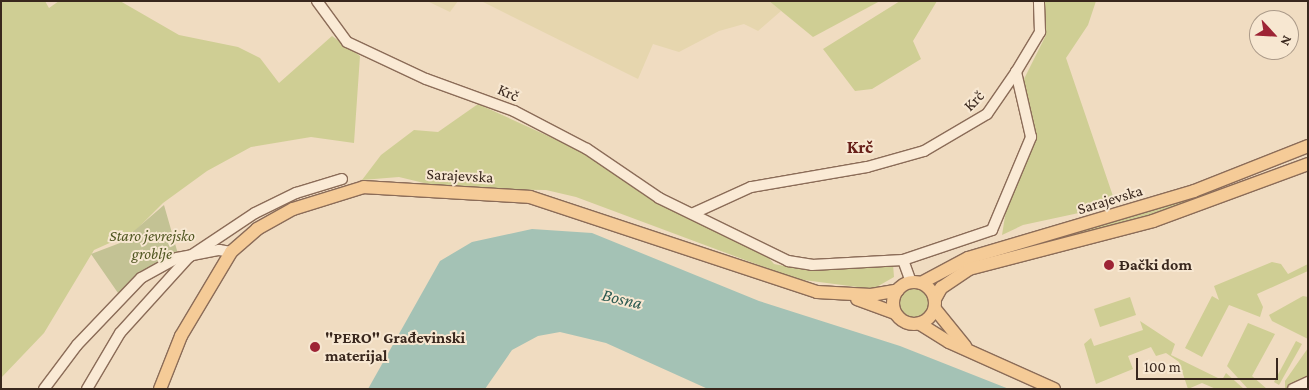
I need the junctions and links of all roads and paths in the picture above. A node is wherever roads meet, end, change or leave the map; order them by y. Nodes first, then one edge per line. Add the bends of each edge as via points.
1 (317, 1) edge
2 (1039, 1) edge
3 (1016, 72) junction
4 (1308, 146) edge
5 (1308, 164) edge
6 (342, 179) dead end
7 (694, 213) junction
8 (231, 252) junction
9 (188, 257) junction
10 (903, 260) junction
11 (916, 283) junction
12 (898, 290) junction
13 (845, 296) junction
14 (935, 304) junction
15 (895, 313) junction
16 (920, 324) junction
17 (973, 352) junction
18 (1308, 382) edge
19 (44, 389) edge
20 (87, 389) edge
21 (160, 389) edge
22 (1054, 389) edge
23 (1293, 389) edge

1 - 7 street, Krč via 347,42 426,79 514,111 587,148 659,198
2 - 3 street via 1040,32
3 - 7 street, Krč via 987,114 924,151 866,167 751,186
3 - 10 street, Krč via 1031,137 998,224 978,236
4 - 11 main road, Sarajevska via 1194,191 968,258
5 - 14 main road, Sarajevska via 1152,221 976,267 955,277
6 - 9 street via 296,193 255,212
7 - 10 street, Krč via 788,261 839,266
8 - 9 street via 219,250
8 - 13 main road, Sarajevska via 257,229 293,209 364,187 497,194 570,208 779,281
8 - 21 main road, Sarajevska via 181,336
9 - 19 street via 166,263 122,294
9 - 20 street via 120,333
10 - 11 street
11 - 12 main road
11 - 14 main road
12 - 13 main road, Sarajevska
12 - 15 main road
13 - 15 main road, Sarajevska
14 - 16 main road
14 - 17 main road
15 - 16 main road via 906,323
16 - 17 main road
17 - 22 main road
18 - 23 street

